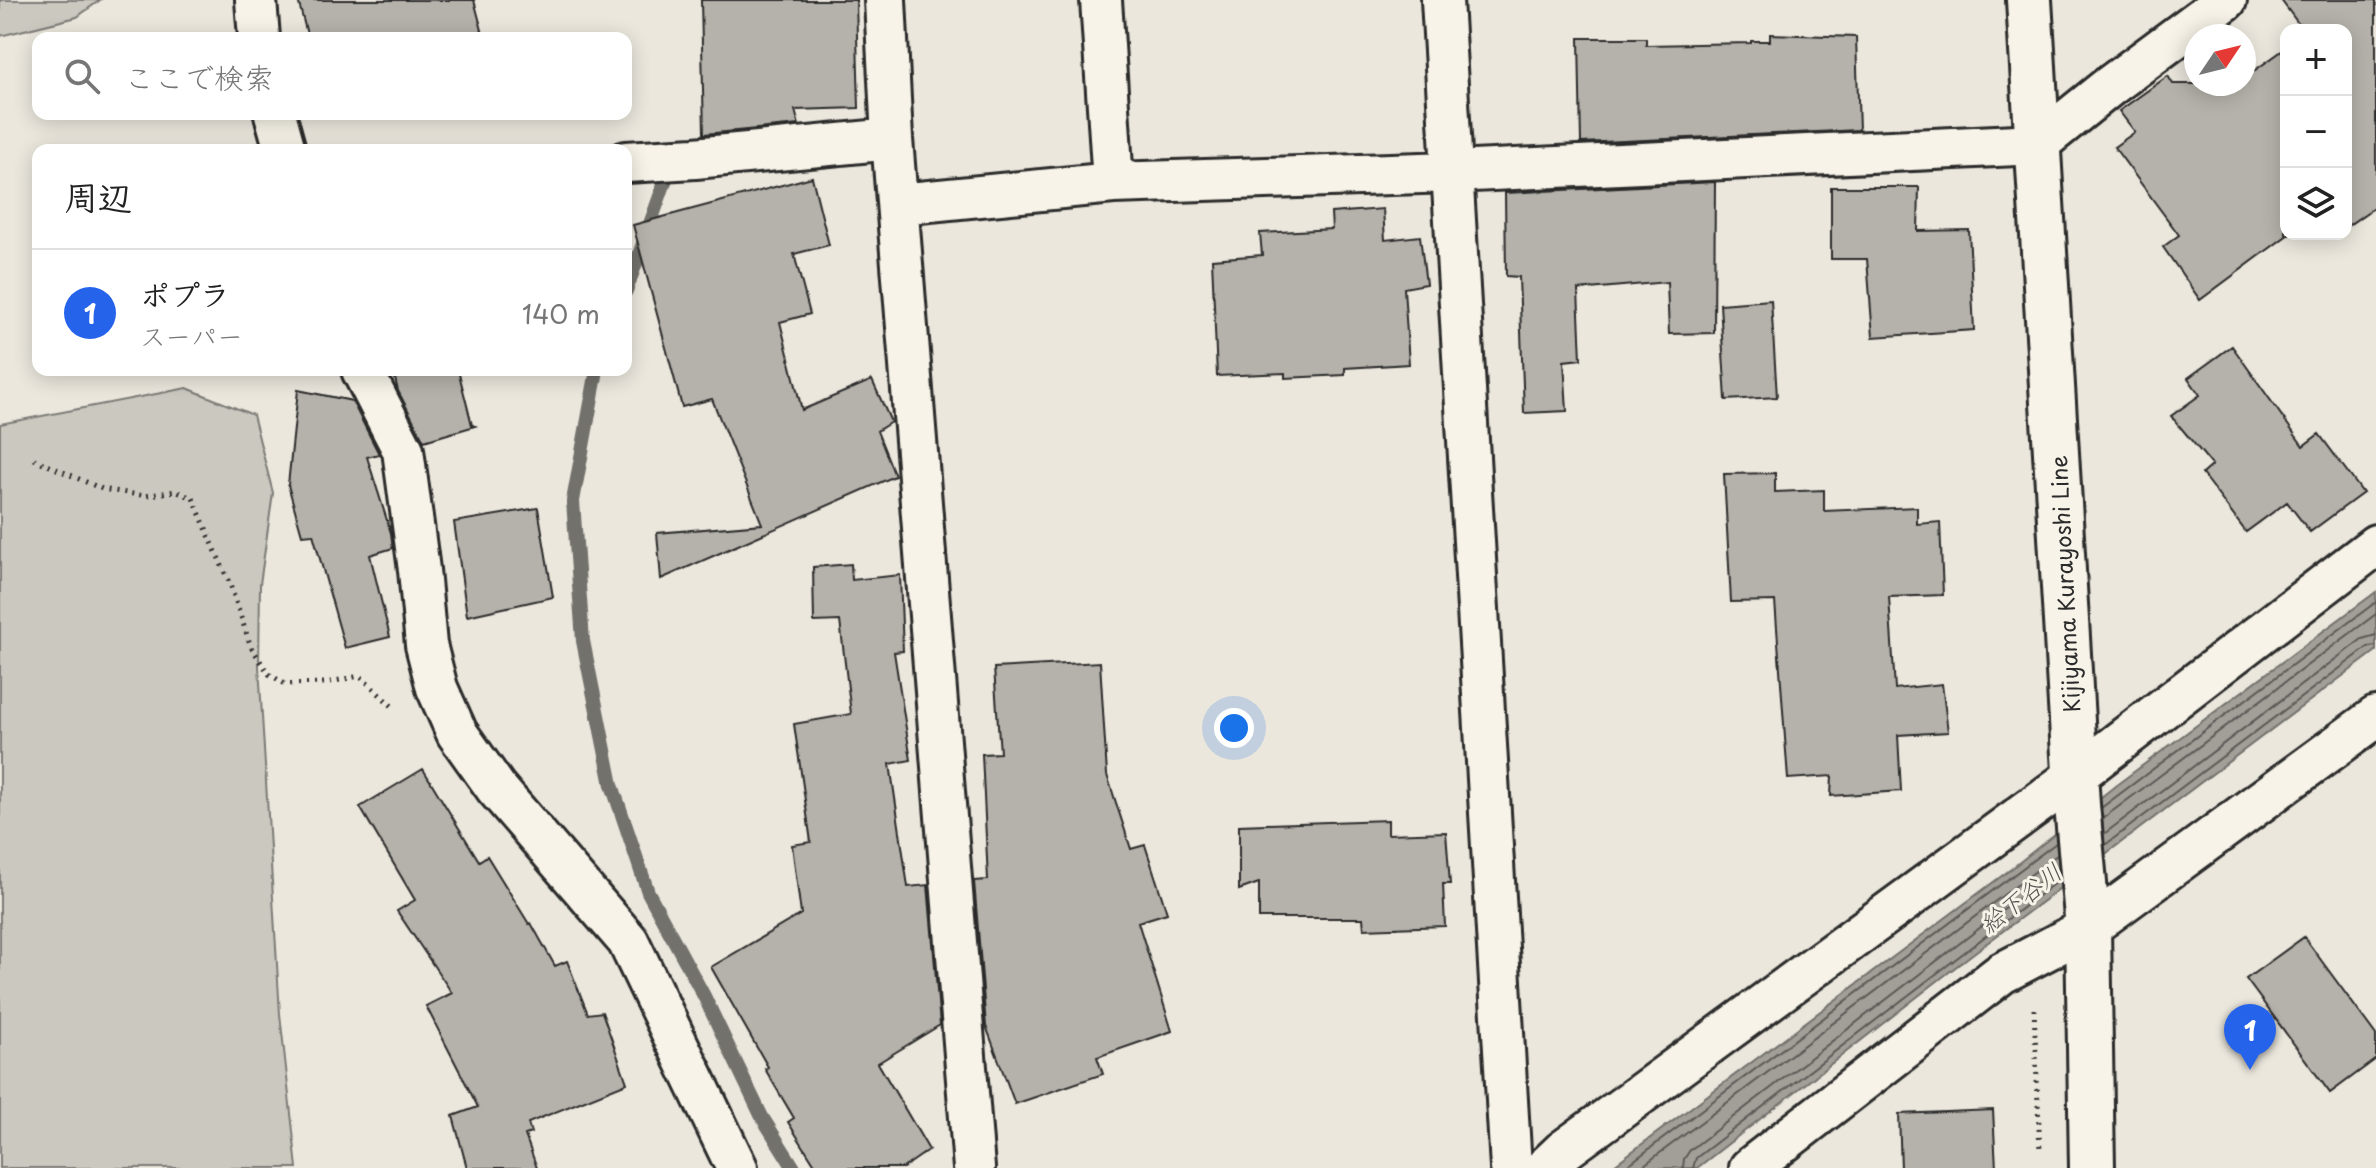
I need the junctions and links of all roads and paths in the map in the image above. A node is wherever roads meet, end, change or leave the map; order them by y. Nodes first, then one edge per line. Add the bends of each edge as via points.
1 (256, 0) edge
2 (885, 0) edge
3 (1101, 0) edge
4 (1442, 0) edge
5 (2029, 0) edge
6 (2226, 0) edge
7 (259, 32) edge
8 (277, 120) edge
9 (892, 139) junction
10 (283, 144) edge
11 (2038, 144) junction
12 (632, 162) edge
13 (1452, 172) junction
14 (1113, 183) junction
15 (899, 204) junction
16 (365, 376) edge
17 (34, 459) dead end
18 (2376, 545) edge
19 (2376, 717) edge
20 (457, 733) junction
21 (2076, 790) junction
22 (2088, 928) junction
23 (2034, 994) dead end
24 (2040, 1152) dead end
25 (737, 1168) edge
26 (974, 1168) edge
27 (1511, 1168) edge
28 (1545, 1168) edge
29 (1750, 1168) edge
30 (2092, 1168) edge

1 - 7 street
2 - 9 street
3 - 14 street
4 - 13 street
5 - 11 main road, Kijiyama Kurayoshi Line
6 - 11 street
8 - 10 street
9 - 12 street
9 - 15 street
11 - 13 street
11 - 21 main road, Kijiyama Kurayoshi Line
13 - 14 street
13 - 27 street
14 - 15 street
15 - 26 street
16 - 20 street via 403,450 426,645
17 - 20 path via 102,489 145,496 175,491 193,498 251,647 269,674 285,684 360,676 409,723 434,735
18 - 21 street
19 - 22 street
20 - 25 street via 496,788 628,941
21 - 22 main road, Kijiyama Kurayoshi Line
21 - 28 street
22 - 29 street via 2002,973
22 - 30 main road, Kijiyama Kurayoshi Line
23 - 24 path

